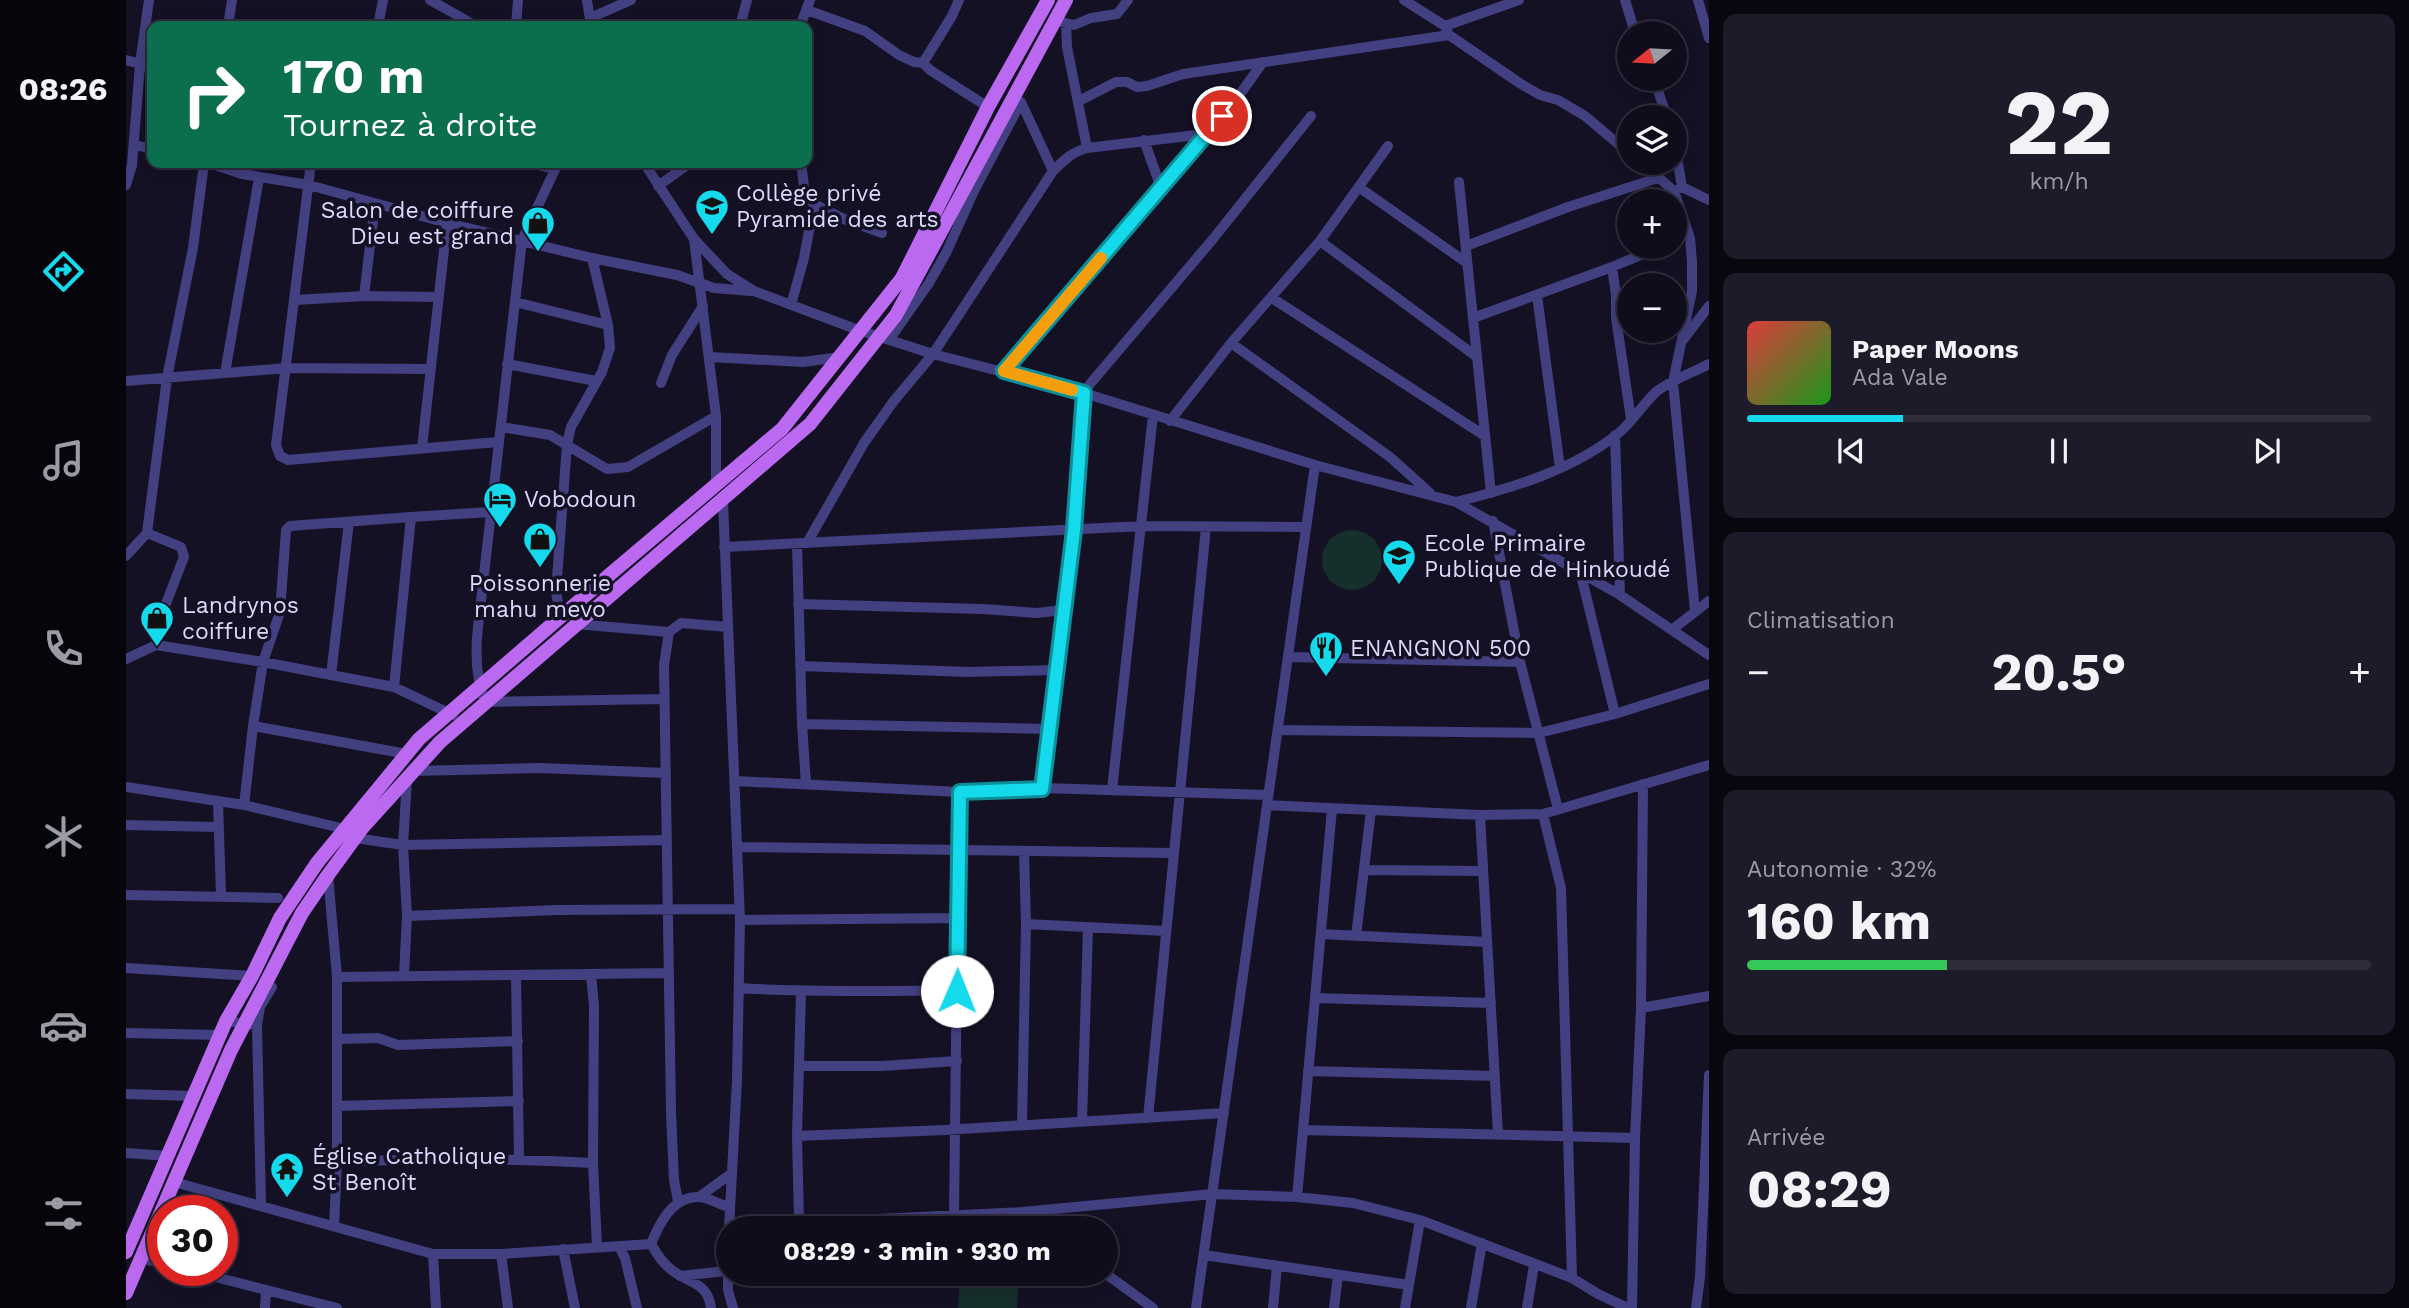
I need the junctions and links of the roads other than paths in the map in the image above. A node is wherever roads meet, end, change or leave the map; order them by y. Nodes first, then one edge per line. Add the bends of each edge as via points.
1 (149, 0) edge
2 (232, 0) edge
3 (383, 0) edge
4 (430, 0) edge
5 (518, 0) edge
6 (587, 0) edge
7 (631, 0) edge
8 (747, 0) edge
9 (959, 0) edge
10 (1048, 0) edge
11 (1066, 0) edge
12 (1128, 0) edge
13 (1404, 0) edge
14 (1519, 0) edge
15 (1625, 0) edge
16 (1698, 0) edge
17 (809, 5) edge
18 (450, 6) edge
19 (229, 21) edge
20 (379, 21) edge
21 (470, 21) edge
22 (516, 21) edge
23 (591, 21) edge
24 (593, 21) edge
25 (741, 21) edge
26 (1631, 21) edge
27 (1060, 22) junction
28 (1447, 31) junction
29 (1709, 38) edge
30 (126, 60) edge
31 (1263, 62) junction
32 (923, 63) junction
33 (140, 64) junction
34 (147, 66) edge
35 (1079, 101) junction
36 (988, 107) junction
37 (1311, 116) dead end
38 (130, 125) edge
39 (1205, 134) junction
40 (1144, 140) junction
41 (1617, 143) edge
42 (135, 145) junction
43 (1388, 146) dead end
44 (147, 148) edge
45 (1087, 148) junction
46 (207, 168) edge
47 (226, 168) edge
48 (311, 168) edge
49 (555, 168) edge
50 (646, 168) edge
51 (683, 168) edge
52 (802, 168) edge
53 (1053, 172) junction
54 (1655, 175) edge
55 (1677, 175) edge
56 (259, 177) junction
57 (1658, 178) junction
58 (1459, 182) dead end
59 (126, 185) edge
60 (309, 185) junction
61 (658, 186) junction
62 (1161, 188) junction
63 (1360, 188) junction
64 (1678, 189) joint
65 (1687, 192) edge
66 (1709, 200) edge
67 (375, 204) junction
68 (814, 204) junction
69 (447, 223) junction
70 (1687, 231) edge
71 (882, 233) dead end
72 (694, 239) junction
73 (522, 240) junction
74 (1320, 241) junction
75 (1465, 246) junction
76 (592, 258) junction
77 (1631, 259) edge
78 (1467, 263) junction
79 (1612, 267) junction
80 (700, 283) junction
81 (754, 291) junction
82 (1537, 295) junction
83 (364, 296) junction
84 (439, 297) junction
85 (1272, 298) junction
86 (295, 300) junction
87 (514, 302) junction
88 (703, 306) junction
89 (791, 306) junction
90 (1709, 306) edge
91 (1687, 313) edge
92 (1473, 318) junction
93 (608, 325) junction
94 (860, 331) junction
95 (1687, 334) edge
96 (884, 338) junction
97 (1231, 343) junction
98 (1680, 343) edge
99 (933, 354) junction
100 (710, 357) junction
101 (840, 357) junction
102 (1477, 357) junction
103 (508, 364) junction
104 (1709, 364) edge
105 (287, 368) junction
106 (431, 369) junction
107 (1004, 371) junction
108 (225, 373) junction
109 (167, 378) junction
110 (126, 381) edge
111 (596, 381) junction
112 (1673, 382) junction
113 (661, 383) dead end
114 (1084, 393) junction
115 (1153, 415) junction
116 (716, 416) junction
117 (1631, 419) junction
118 (1170, 421) junction
119 (501, 427) junction
120 (1615, 435) junction
121 (1485, 436) junction
122 (498, 442) junction
123 (567, 444) junction
124 (422, 448) junction
125 (1315, 465) junction
126 (1560, 468) junction
127 (716, 484) junction
128 (1491, 493) junction
129 (1433, 495) junction
130 (723, 501) junction
131 (1456, 502) junction
132 (490, 512) junction
133 (411, 517) junction
134 (1493, 521) junction
135 (349, 522) junction
136 (1142, 526) junction
137 (1206, 527) junction
138 (1306, 527) junction
139 (1074, 530) junction
140 (147, 533) junction
141 (802, 544) junction
142 (724, 547) junction
143 (126, 556) edge
144 (1580, 571) junction
145 (1620, 595) junction
146 (1709, 601) edge
147 (798, 604) junction
148 (1063, 610) junction
149 (1696, 611) junction
150 (570, 619) junction
151 (728, 627) junction
152 (1673, 629) junction
153 (670, 632) junction
154 (156, 645) junction
155 (1709, 655) edge
156 (1288, 657) junction
157 (126, 659) edge
158 (264, 662) junction
159 (1520, 662) junction
160 (800, 666) junction
161 (1056, 670) junction
162 (331, 676) junction
163 (1709, 684) edge
164 (394, 687) junction
165 (482, 695) junction
166 (664, 699) junction
167 (450, 713) junction
168 (1615, 714) junction
169 (464, 720) junction
170 (802, 724) junction
171 (253, 726) junction
172 (1050, 729) junction
173 (1278, 730) junction
174 (1539, 733) junction
175 (407, 754) junction
176 (1709, 765) edge
177 (666, 774) junction
178 (410, 775) junction
179 (734, 781) junction
180 (806, 784) junction
181 (1643, 784) junction
182 (126, 787) edge
183 (1042, 789) junction
184 (1112, 790) junction
185 (960, 792) junction
186 (1181, 793) junction
187 (1268, 800) junction
188 (218, 801) junction
189 (244, 805) junction
190 (1332, 809) junction
191 (1559, 809) junction
192 (1371, 810) junction
193 (1543, 814) junction
194 (1480, 815) junction
195 (126, 825) edge
196 (218, 827) junction
197 (350, 834) junction
198 (667, 840) junction
199 (403, 845) junction
200 (737, 847) junction
201 (959, 850) junction
202 (1024, 851) junction
203 (1173, 853) junction
204 (1364, 870) junction
205 (1483, 871) junction
206 (328, 875) junction
207 (126, 895) edge
208 (221, 896) junction
209 (278, 898) dead end
210 (670, 911) junction
211 (740, 914) junction
212 (407, 916) junction
213 (958, 918) junction
214 (1026, 924) junction
215 (1088, 928) junction
216 (1166, 931) junction
217 (1321, 934) junction
218 (1356, 936) junction
219 (1487, 942) junction
220 (126, 968) edge
221 (669, 973) junction
222 (404, 975) junction
223 (516, 975) junction
224 (591, 975) junction
225 (252, 976) junction
226 (337, 977) junction
227 (272, 987) dead end
228 (740, 988) junction
229 (957, 991) junction
230 (801, 992) junction
231 (1709, 996) edge
232 (1315, 998) junction
233 (1491, 1003) junction
234 (1640, 1008) junction
235 (226, 1021) junction
236 (251, 1024) junction
237 (126, 1033) edge
238 (220, 1035) junction
239 (337, 1039) junction
240 (519, 1041) junction
241 (957, 1061) junction
242 (800, 1066) junction
243 (1308, 1071) junction
244 (1709, 1075) edge
245 (1495, 1076) junction
246 (126, 1094) edge
247 (194, 1096) junction
248 (519, 1101) junction
249 (337, 1106) junction
250 (1224, 1113) junction
251 (1148, 1118) junction
252 (1082, 1121) junction
253 (1022, 1124) junction
254 (957, 1129) junction
255 (1303, 1130) junction
256 (1498, 1134) junction
257 (797, 1136) junction
258 (1568, 1136) junction
259 (1635, 1138) junction
260 (1707, 1152) edge
261 (126, 1153) edge
262 (168, 1156) junction
263 (519, 1158) junction
264 (337, 1162) junction
265 (593, 1163) junction
266 (732, 1173) junction
267 (174, 1182) junction
268 (1213, 1194) junction
269 (699, 1197) junction
270 (1297, 1197) junction
271 (678, 1201) junction
272 (261, 1205) junction
273 (729, 1208) junction
274 (1705, 1209) edge
275 (1021, 1212) junction
276 (954, 1214) junction
277 (729, 1216) edge
278 (799, 1216) edge
279 (915, 1216) edge
280 (1027, 1216) edge
281 (1420, 1220) junction
282 (334, 1226) junction
283 (1482, 1242) junction
284 (651, 1244) junction
285 (619, 1245) junction
286 (597, 1247) junction
287 (563, 1250) junction
288 (126, 1252) edge
289 (433, 1254) junction
290 (501, 1254) junction
291 (1204, 1255) junction
292 (141, 1258) junction
293 (147, 1260) edge
294 (1534, 1265) junction
295 (1277, 1266) junction
296 (716, 1272) edge
297 (1338, 1275) junction
298 (680, 1276) junction
299 (1573, 1278) junction
300 (238, 1283) edge
301 (1118, 1283) edge
302 (1409, 1285) junction
303 (727, 1286) edge
304 (727, 1290) junction
305 (266, 1291) junction
306 (126, 1293) edge
307 (1598, 1294) junction
308 (710, 1296) junction
309 (265, 1308) edge
310 (337, 1308) edge
311 (436, 1308) edge
312 (508, 1308) edge
313 (575, 1308) edge
314 (637, 1308) edge
315 (711, 1308) edge
316 (733, 1308) edge
317 (1153, 1308) edge
318 (1196, 1308) edge
319 (1273, 1308) edge
320 (1334, 1308) edge
321 (1405, 1308) edge
322 (1471, 1308) edge
323 (1527, 1308) edge
324 (1595, 1308) edge
325 (1630, 1308) edge
326 (1696, 1308) edge

1 - 33 street
2 - 19 street
3 - 20 street
4 - 18 street
5 - 22 street
6 - 23 street
7 - 24 street
8 - 25 street
9 - 32 street
10 - 36 main road
11 - 27 main road
12 - 27 street via 1117,14 1074,25
13 - 28 street
14 - 28 street
15 - 26 street
16 - 29 street
17 - 32 street
18 - 21 street
27 - 35 street
27 - 96 main road
28 - 31 street
28 - 41 street via 1521,84 1585,116
30 - 33 street
31 - 35 street via 1183,74 1147,86 1116,82
31 - 39 street
32 - 36 street
33 - 34 street
33 - 38 street
35 - 45 street
36 - 94 main road via 902,278
37 - 114 street
38 - 42 street
39 - 40 street
39 - 62 street
40 - 45 street
40 - 62 street
42 - 44 street
42 - 59 street
43 - 63 street
45 - 53 street via 1072,153
46 - 109 street
47 - 56 street
48 - 60 street
49 - 73 street
50 - 61 street
51 - 61 street
52 - 68 street via 806,194
53 - 96 street via 1021,102 929,283
53 - 99 street
54 - 57 street
55 - 64 street
56 - 60 street
56 - 108 street
57 - 64 street
57 - 75 street
58 - 75 street
60 - 67 street
60 - 86 street
61 - 72 street
62 - 107 street
63 - 74 street
63 - 78 street
65 - 66 street
67 - 69 street
67 - 83 street
68 - 71 street
68 - 89 street
69 - 73 street
69 - 84 street
70 - 91 street via 1692,262
72 - 80 street
72 - 81 street via 727,274
73 - 76 street
73 - 87 street
74 - 85 street
74 - 102 street
75 - 78 street
76 - 80 street
76 - 93 street
77 - 79 street
78 - 92 street
79 - 82 street
79 - 117 street
80 - 81 street via 723,290
80 - 88 street
81 - 89 street
82 - 92 street
82 - 126 street
83 - 84 street
83 - 86 street
84 - 106 street
85 - 97 street
85 - 121 street
86 - 105 street
87 - 93 street
87 - 103 street
88 - 100 street
88 - 113 street via 672,355
89 - 94 street
90 - 95 street
92 - 102 street
93 - 111 street via 608,358
94 - 96 street
94 - 101 main road
96 - 99 street
96 - 130 main road via 810,424
97 - 118 street
97 - 129 street via 1390,457
98 - 112 street
99 - 107 street
99 - 141 street via 864,443
100 - 101 street via 803,362
100 - 116 street
101 - 127 main road via 782,429
102 - 121 street
103 - 111 street
103 - 119 street
104 - 112 street
105 - 106 street
105 - 108 street
105 - 124 street via 276,445 284,459
106 - 124 street
107 - 114 street
108 - 109 street
109 - 110 street
109 - 140 street
111 - 123 street via 570,427
112 - 117 street
112 - 149 street
114 - 115 street
114 - 139 street
115 - 118 street
115 - 136 street
116 - 123 street via 616,470
116 - 127 street
117 - 120 street
118 - 125 street
119 - 122 street
119 - 123 street via 551,435
120 - 126 street
120 - 145 street
121 - 128 street
122 - 124 street
122 - 132 street
123 - 150 street via 556,592
125 - 129 street
125 - 138 street
126 - 128 street
127 - 150 main road
128 - 131 street
129 - 131 street
130 - 142 street
130 - 150 main road
131 - 134 street
132 - 133 street
132 - 165 street via 476,648
133 - 135 street
133 - 164 street
134 - 144 street
134 - 159 street
135 - 158 street via 286,530 280,612
135 - 162 street
136 - 137 street
136 - 139 street
136 - 184 street
137 - 138 street
137 - 186 street
138 - 156 street
139 - 141 street
139 - 148 street
140 - 143 street
140 - 154 street via 181,547 184,557 164,606
141 - 142 street
141 - 147 street
142 - 151 street
144 - 145 street
144 - 168 street
145 - 152 street
146 - 149 street
147 - 148 street via 1037,613
147 - 160 street
148 - 161 street
149 - 152 street
150 - 153 street
150 - 165 main road
151 - 153 street via 681,622
151 - 179 street
152 - 155 street
153 - 166 street
154 - 157 street
154 - 158 street
156 - 159 street
156 - 173 street
158 - 162 street
158 - 171 street
159 - 174 street
160 - 161 street
160 - 170 street
161 - 172 street
162 - 164 street
163 - 168 street
164 - 167 street
165 - 166 street
165 - 167 main road
165 - 169 main road
166 - 177 street
167 - 169 street
167 - 175 main road
168 - 174 street
169 - 178 main road
170 - 172 street
170 - 180 street
171 - 175 street
171 - 189 street
172 - 183 street
173 - 174 street
173 - 187 street
174 - 191 street
175 - 197 main road
176 - 181 street
177 - 178 street via 540,768
177 - 198 street
178 - 197 main road
178 - 199 street
179 - 180 street
179 - 200 street
180 - 185 street
181 - 191 street
181 - 234 street
182 - 188 street
183 - 184 street
183 - 185 street
184 - 186 street
185 - 201 street
186 - 187 street
186 - 203 street
187 - 190 street
187 - 250 street
188 - 189 street
188 - 196 street
189 - 197 street
190 - 192 street
190 - 217 street
191 - 193 street
192 - 194 street
192 - 204 street
193 - 194 street
193 - 258 street via 1561,888
194 - 205 street
195 - 196 street
196 - 208 street
197 - 199 street
197 - 206 main road
197 - 225 main road via 317,863 281,918
198 - 199 street
198 - 210 street
199 - 212 street
200 - 201 street
200 - 211 street
201 - 202 street
201 - 213 street
202 - 203 street
202 - 214 street
203 - 216 street
204 - 205 street
204 - 218 street
205 - 219 street
206 - 226 street
206 - 236 main road via 302,913
207 - 208 street
208 - 209 street
210 - 211 street
210 - 212 street
210 - 221 street
211 - 213 street
211 - 228 street
212 - 222 street
213 - 229 street
214 - 215 street
214 - 253 street
215 - 216 street
215 - 252 street
216 - 251 street
217 - 218 street
217 - 232 street
218 - 219 street
219 - 233 street
220 - 225 street
221 - 224 street
221 - 271 street
222 - 223 street
222 - 226 street
223 - 224 street
223 - 240 street
224 - 265 street
225 - 235 main road
226 - 239 street
227 - 236 street
228 - 230 street
228 - 266 street
229 - 230 street
229 - 241 street
230 - 242 street
231 - 234 street
232 - 233 street
232 - 243 street
233 - 245 street
234 - 259 street
235 - 236 street
235 - 238 main road
236 - 267 main road
236 - 272 street
237 - 238 street
238 - 247 main road
239 - 240 street via 379,1038 398,1045
239 - 249 street
240 - 248 street
241 - 242 street
241 - 254 street
242 - 257 street
243 - 245 street
243 - 255 street
244 - 260 street
245 - 256 street
246 - 247 street
247 - 262 main road
248 - 249 street
248 - 263 street
249 - 264 street
250 - 251 street
250 - 268 street
251 - 252 street
252 - 253 street
253 - 254 street
254 - 257 street
254 - 276 street
255 - 256 street
255 - 270 street
256 - 258 street
257 - 278 street
258 - 259 street
258 - 299 street
259 - 325 street
260 - 274 street
261 - 262 street
262 - 288 main road
263 - 264 street
263 - 265 street
264 - 282 street
265 - 286 street
266 - 269 street
266 - 273 street
267 - 272 street
267 - 292 main road
268 - 270 street
268 - 275 street
268 - 291 street
269 - 271 street
269 - 273 street
270 - 281 street via 1353,1203
271 - 284 street via 658,1226
272 - 282 street
273 - 277 street
274 - 326 street
275 - 276 street
275 - 280 street
276 - 279 street
281 - 283 street
281 - 302 street
282 - 289 street
283 - 294 street
283 - 322 street
284 - 285 street
284 - 298 street
285 - 286 street
285 - 314 street
286 - 287 street
287 - 290 street
287 - 313 street
289 - 290 street
289 - 311 street
290 - 312 street
291 - 295 street
291 - 318 street
292 - 293 street
292 - 306 main road
294 - 299 street
294 - 323 street
295 - 297 street
295 - 319 street
296 - 298 street
297 - 302 street
297 - 320 street
298 - 308 street
299 - 307 street
300 - 305 street
301 - 317 street
302 - 321 street
303 - 304 street
304 - 308 street
304 - 316 street
305 - 309 street
305 - 310 street
307 - 324 street
307 - 325 street
308 - 315 street

